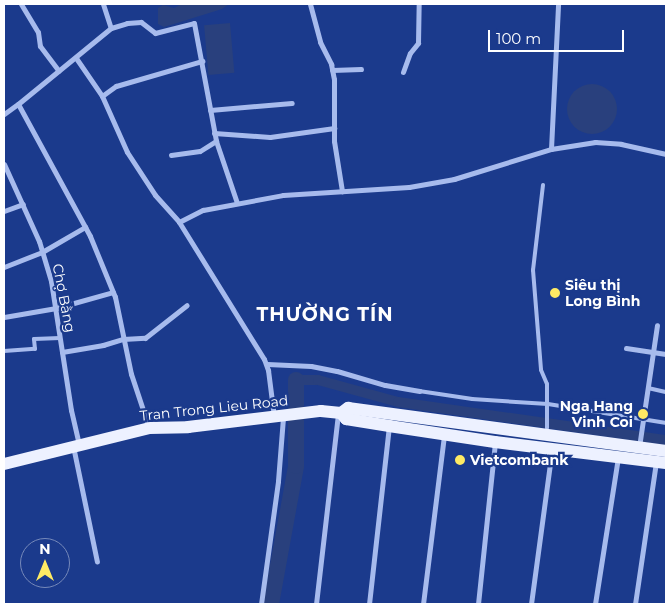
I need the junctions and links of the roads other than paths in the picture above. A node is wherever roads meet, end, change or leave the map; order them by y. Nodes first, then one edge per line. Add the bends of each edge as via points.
1 (21, 4) edge
2 (103, 4) edge
3 (310, 4) edge
4 (418, 4) edge
5 (558, 4) edge
6 (111, 28) junction
7 (76, 58) junction
8 (202, 61) junction
9 (361, 69) dead end
10 (332, 70) junction
11 (59, 71) junction
12 (403, 72) dead end
13 (102, 96) junction
14 (292, 103) dead end
15 (18, 104) junction
16 (210, 110) junction
17 (4, 114) edge
18 (334, 128) junction
19 (214, 133) junction
20 (216, 141) junction
21 (551, 149) junction
22 (666, 154) edge
23 (171, 155) dead end
24 (4, 164) edge
25 (543, 185) dead end
26 (342, 191) junction
27 (237, 203) junction
28 (23, 204) junction
29 (4, 211) edge
30 (179, 222) junction
31 (86, 227) junction
32 (42, 252) junction
33 (4, 267) edge
34 (113, 292) junction
35 (187, 305) dead end
36 (56, 308) junction
37 (4, 317) edge
38 (657, 325) dead end
39 (60, 338) junction
40 (123, 339) junction
41 (626, 348) dead end
42 (4, 351) edge
43 (62, 352) junction
44 (653, 353) junction
45 (666, 354) edge
46 (267, 364) junction
47 (648, 388) junction
48 (419, 391) joint
49 (666, 392) edge
50 (548, 405) junction
51 (340, 413) junction
52 (279, 417) junction
53 (643, 420) junction
54 (666, 423) edge
55 (389, 426) junction
56 (150, 428) junction
57 (548, 432) junction
58 (444, 434) junction
59 (495, 442) junction
60 (76, 445) junction
61 (639, 445) junction
62 (552, 449) junction
63 (666, 451) edge
64 (618, 456) junction
65 (661, 463) edge
66 (4, 464) edge
67 (97, 562) dead end
68 (261, 604) edge
69 (316, 604) edge
70 (369, 604) edge
71 (423, 604) edge
72 (478, 604) edge
73 (531, 604) edge
74 (595, 604) edge
75 (635, 604) edge

1 - 11 street via 38,32 40,46
2 - 6 street
3 - 10 street via 320,42
4 - 12 street via 418,44 410,53
5 - 21 street
6 - 7 street
6 - 8 street via 141,22 155,33 194,22
7 - 11 street
7 - 13 street
8 - 13 street via 116,86
8 - 16 street
9 - 10 street
10 - 18 street
11 - 15 street
13 - 30 street via 127,152 155,195
14 - 16 street
15 - 17 street
15 - 31 street
16 - 19 street
18 - 19 street via 270,137
18 - 26 street
19 - 20 street
20 - 23 street via 200,151
20 - 27 street
21 - 22 street via 595,142
21 - 26 street via 454,179 410,187
24 - 28 street, Chợ Bằng
25 - 50 lane via 533,270 541,370 547,384
26 - 27 street via 283,195
27 - 30 street via 203,210
28 - 29 street
28 - 32 street, Chợ Bằng
30 - 46 street
31 - 32 street
31 - 34 street
32 - 33 street
32 - 36 street, Chợ Bằng
34 - 36 street
34 - 40 street
35 - 40 street via 145,338
36 - 37 street
36 - 39 street, Chợ Bằng
38 - 44 street
39 - 42 lane via 34,339 35,349
39 - 43 street, Chợ Bằng
40 - 43 street
40 - 56 street via 131,374
41 - 44 street
43 - 60 street, Chợ Bằng
44 - 45 street
44 - 47 street
46 - 48 street via 337,370 385,385
46 - 52 street
47 - 49 lane
47 - 53 street
48 - 50 lane via 472,400
50 - 53 lane
50 - 57 lane
51 - 52 main road, Tran Trong Lieu Road via 320,411
51 - 55 main road, Tran Trong Lieu Road via 346,419
51 - 57 main road, Tran Trong Lieu Road via 348,408
51 - 69 street
52 - 56 main road, Tran Trong Lieu Road
52 - 68 street via 278,481
53 - 54 lane
53 - 61 street
55 - 58 main road, Tran Trong Lieu Road
55 - 70 street
56 - 60 main road, Tran Trong Lieu Road
57 - 61 main road, Tran Trong Lieu Road
57 - 62 street
58 - 59 main road, Tran Trong Lieu Road
58 - 71 street
59 - 62 main road, Tran Trong Lieu Road
59 - 72 street
60 - 66 main road, Tran Trong Lieu Road
60 - 67 street, Chợ Bằng
61 - 63 main road, Tran Trong Lieu Road
62 - 64 main road, Tran Trong Lieu Road
62 - 73 street
64 - 65 main road, Tran Trong Lieu Road
64 - 74 street
65 - 75 street

